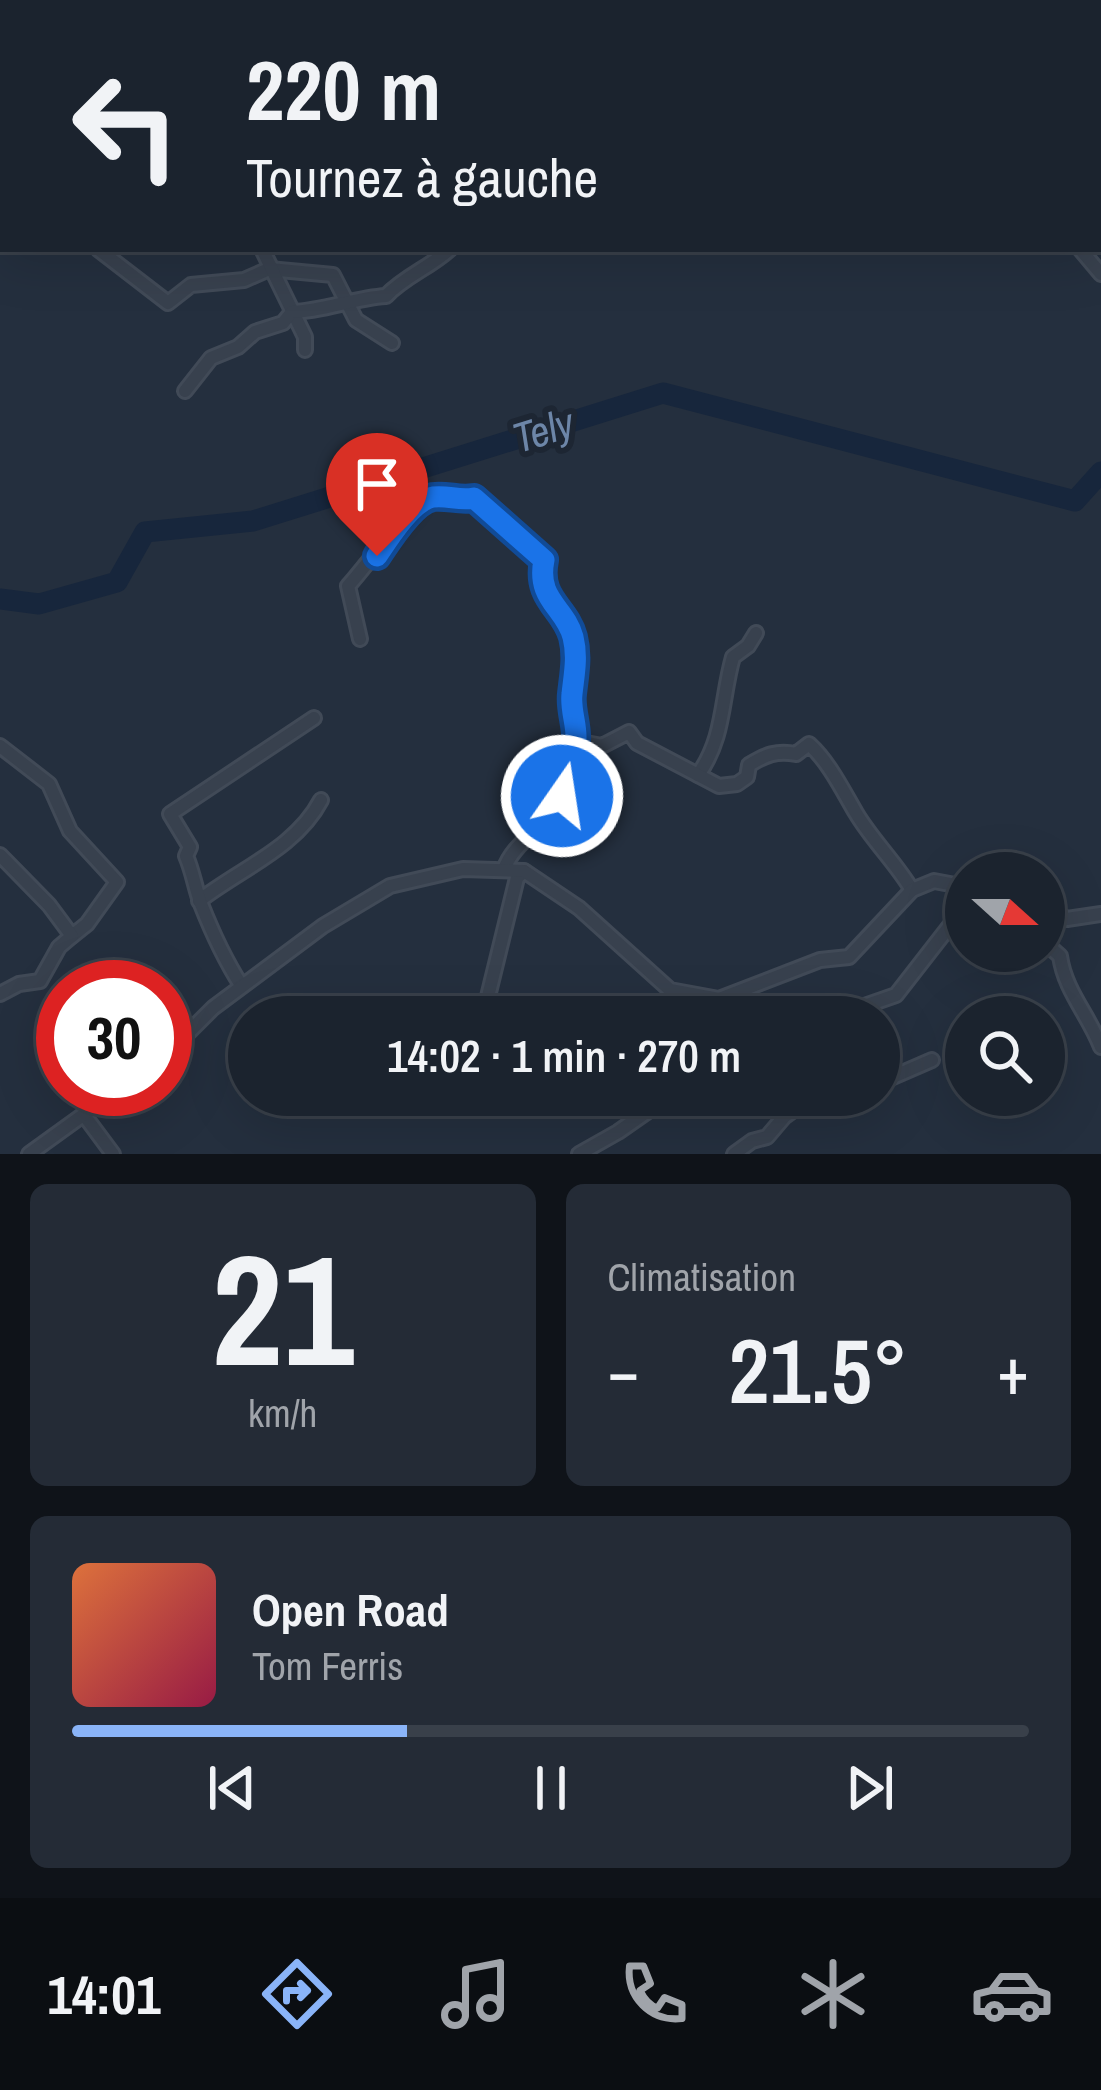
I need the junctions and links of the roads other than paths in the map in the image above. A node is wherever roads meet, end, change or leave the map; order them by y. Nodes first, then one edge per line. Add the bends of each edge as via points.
1 (0, 0) edge
2 (12, 0) edge
3 (102, 252) edge
4 (263, 252) edge
5 (447, 252) edge
6 (269, 269) junction
7 (347, 302) junction
8 (292, 312) junction
9 (392, 343) dead end
10 (305, 350) dead end
11 (185, 391) dead end
12 (757, 633) dead end
13 (360, 639) dead end
14 (314, 718) dead end
15 (576, 740) junction
16 (0, 746) edge
17 (698, 775) junction
18 (321, 800) dead end
19 (0, 855) edge
20 (504, 870) junction
21 (524, 871) junction
22 (945, 883) edge
23 (912, 890) junction
24 (199, 901) junction
25 (1101, 914) edge
26 (1065, 918) edge
27 (945, 932) edge
28 (72, 936) junction
29 (1062, 972) edge
30 (242, 985) junction
31 (0, 994) edge
32 (487, 996) edge
33 (893, 996) edge
34 (192, 1031) edge
35 (1101, 1047) edge
36 (932, 1060) dead end
37 (900, 1074) edge
38 (81, 1116) edge
39 (85, 1116) edge
40 (641, 1116) edge
41 (785, 1116) edge
42 (28, 1154) edge
43 (113, 1154) edge
44 (579, 1154) edge
45 (734, 1154) edge

1 - 2 street
3 - 6 street via 168,303 191,285
4 - 6 street
5 - 7 street via 386,296
6 - 7 street via 333,274
6 - 8 street
7 - 8 street
7 - 9 street via 356,320
8 - 10 street
8 - 11 street via 211,358
12 - 17 street via 733,657 723,722
13 - 15 street via 348,586 422,500 474,498 544,560 541,578 573,635
14 - 24 street via 170,814 190,847
15 - 17 street via 602,746 629,732
15 - 20 street via 562,796
16 - 28 street via 49,784 70,831 117,882
17 - 23 street via 736,784 765,755 796,754 809,744
18 - 24 street via 296,835
19 - 28 street
20 - 21 street
20 - 30 street via 463,869 390,886
21 - 23 street via 579,908 670,990 719,999 820,960 849,957
21 - 32 street
22 - 23 street
24 - 30 street
25 - 26 street
27 - 33 street
28 - 31 street via 40,981
29 - 35 street
30 - 34 street
36 - 37 street
38 - 42 street
39 - 43 street
40 - 44 street
41 - 45 street

